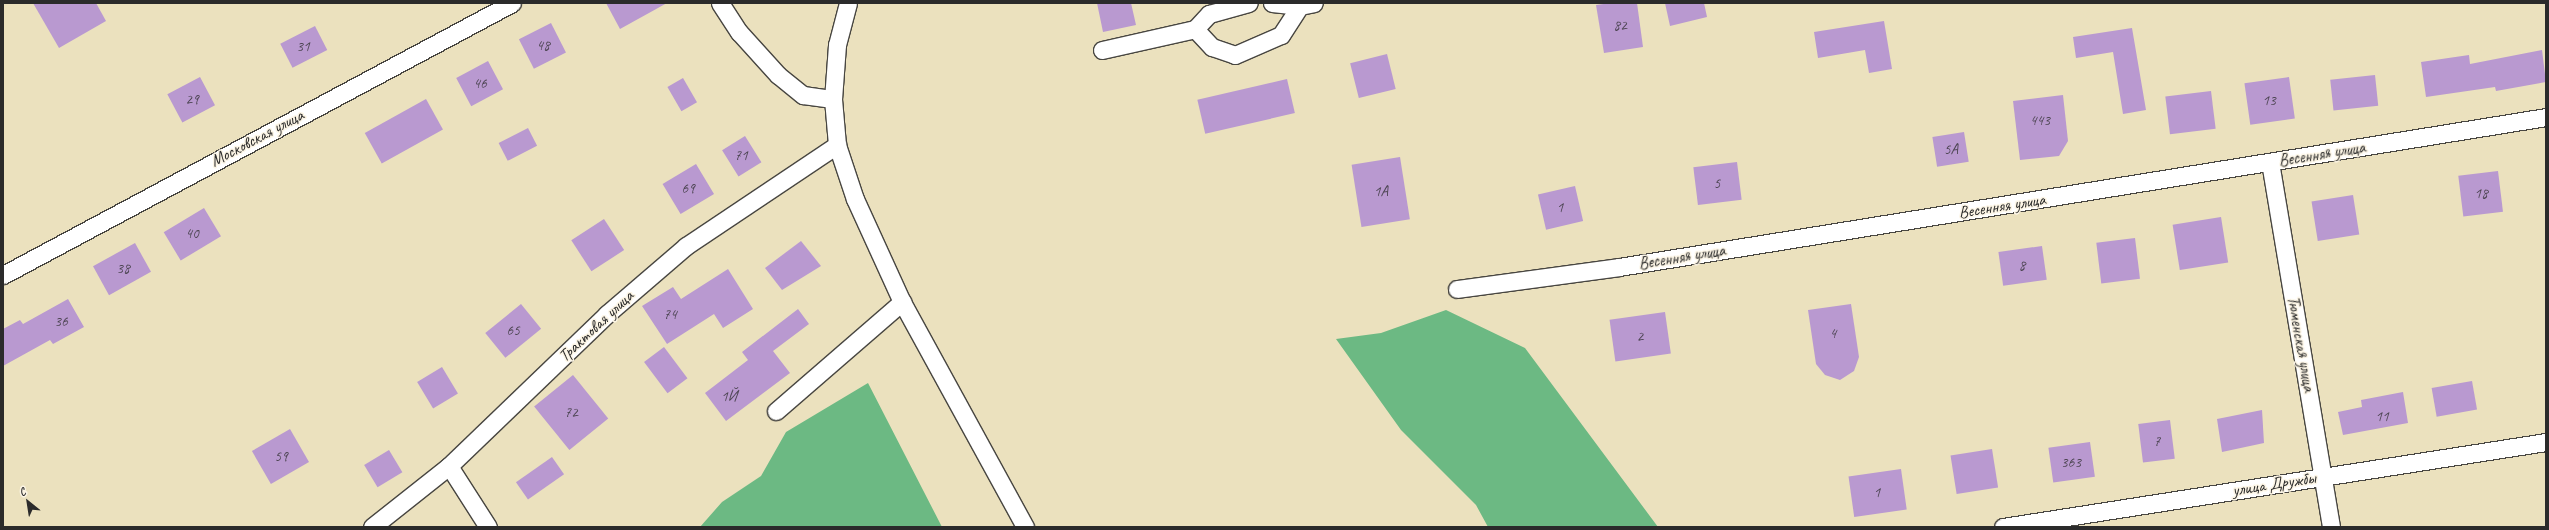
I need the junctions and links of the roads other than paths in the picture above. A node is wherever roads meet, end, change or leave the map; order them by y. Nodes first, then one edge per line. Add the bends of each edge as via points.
1 (512, 3) edge
2 (720, 3) edge
3 (848, 3) edge
4 (1249, 3) edge
5 (1272, 3) edge
6 (1307, 5) edge
7 (1196, 29) junction
8 (1102, 50) dead end
9 (833, 99) junction
10 (2546, 117) edge
11 (837, 145) junction
12 (2270, 162) junction
13 (3, 275) edge
14 (1457, 289) dead end
15 (902, 302) junction
16 (776, 410) dead end
17 (2546, 442) edge
18 (449, 466) junction
19 (2323, 477) junction
20 (372, 527) edge
21 (488, 527) edge
22 (1025, 527) edge
23 (2003, 527) edge
24 (2331, 527) edge

1 - 13 street, Московская улица
2 - 9 street via 740,32 778,75 803,95
3 - 9 street via 837,45
4 - 7 street via 1209,14
5 - 6 street
6 - 7 street via 1281,35 1235,55 1212,47
7 - 8 street
9 - 11 street
10 - 12 street, Весенняя улица
11 - 15 street via 855,199
11 - 18 street, Трактовая улица via 686,246 607,314
12 - 14 street, Весенняя улица via 1619,268
12 - 19 street, Тюменская улица
15 - 16 street
15 - 22 street
17 - 19 street, улица Дружбы
18 - 20 street, Трактовая улица
18 - 21 street
19 - 23 street, улица Дружбы
19 - 24 street, Тюменская улица

